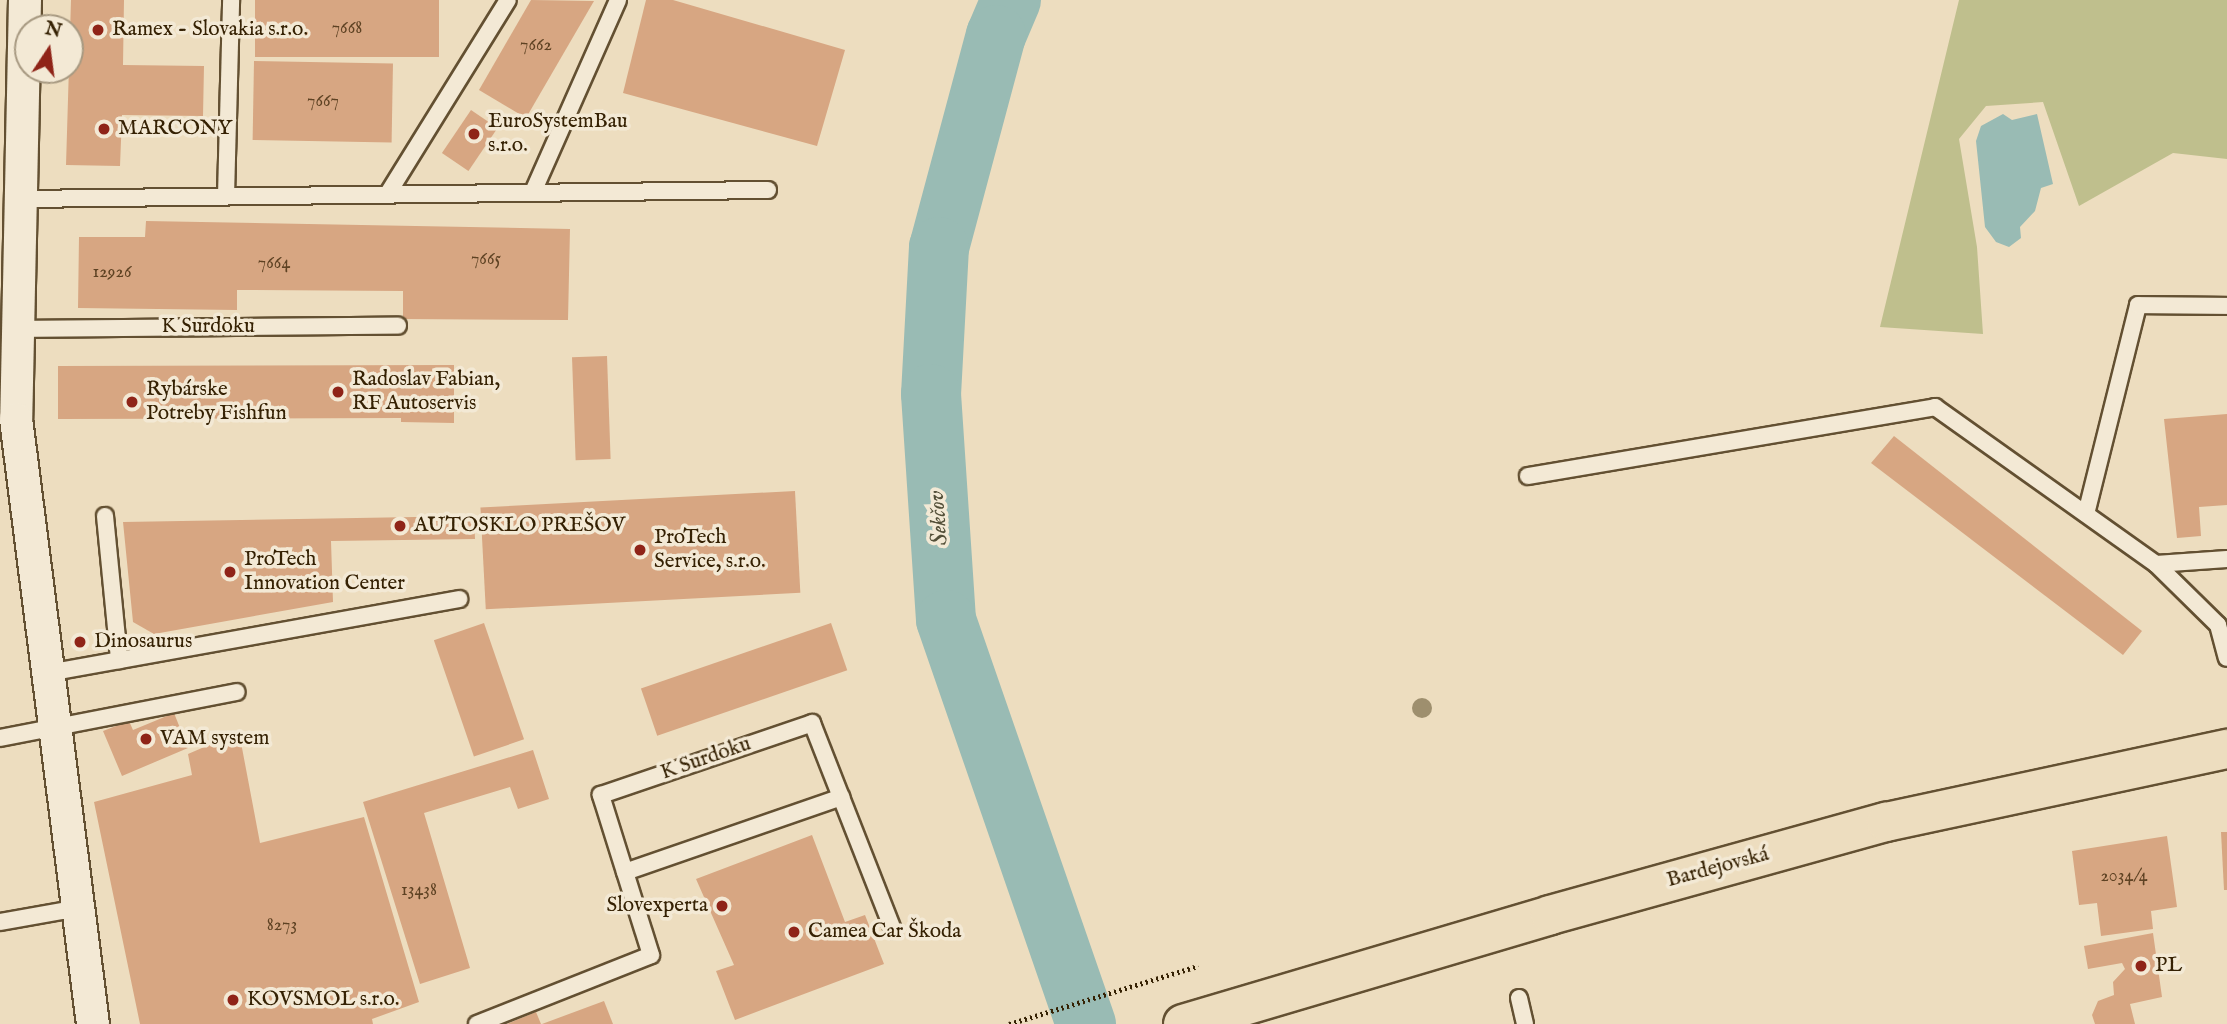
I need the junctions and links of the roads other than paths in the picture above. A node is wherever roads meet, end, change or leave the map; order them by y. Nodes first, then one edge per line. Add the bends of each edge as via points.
1 (25, 0) edge
2 (232, 0) edge
3 (508, 0) edge
4 (618, 0) edge
5 (768, 190) dead end
6 (533, 192) junction
7 (387, 195) junction
8 (226, 196) junction
9 (21, 199) junction
10 (2227, 306) edge
11 (397, 326) dead end
12 (18, 329) junction
13 (1528, 476) dead end
14 (2086, 514) junction
15 (105, 516) dead end
16 (2227, 559) edge
17 (2157, 564) junction
18 (459, 599) dead end
19 (2227, 658) edge
20 (119, 660) junction
21 (48, 673) junction
22 (237, 692) dead end
23 (55, 729) junction
24 (0, 738) edge
25 (2227, 749) edge
26 (841, 797) junction
27 (625, 872) junction
28 (79, 908) junction
29 (0, 922) edge
30 (893, 930) dead end
31 (1519, 998) dead end
32 (1199, 1019) edge
33 (93, 1024) edge
34 (477, 1024) edge
35 (1525, 1024) edge

1 - 9 street
2 - 8 lane
3 - 7 lane
4 - 6 lane
5 - 6 lane
6 - 7 lane
7 - 8 lane
8 - 9 lane
9 - 12 street
10 - 14 lane via 2137,305
11 - 12 lane, K Surdoku
12 - 21 street via 16,419
13 - 14 lane via 1936,407
14 - 17 lane
15 - 20 lane
16 - 17 lane
17 - 19 lane via 2218,625
18 - 20 lane
20 - 21 lane
21 - 23 street
22 - 23 lane
23 - 24 lane
23 - 28 street
25 - 32 main road, Bardejovská via 1886,822
26 - 27 lane
26 - 27 lane, K Surdoku via 812,723 601,794
26 - 30 lane, K Surdoku
27 - 34 lane, K Surdoku via 651,955
28 - 29 lane
28 - 33 street
31 - 35 lane

